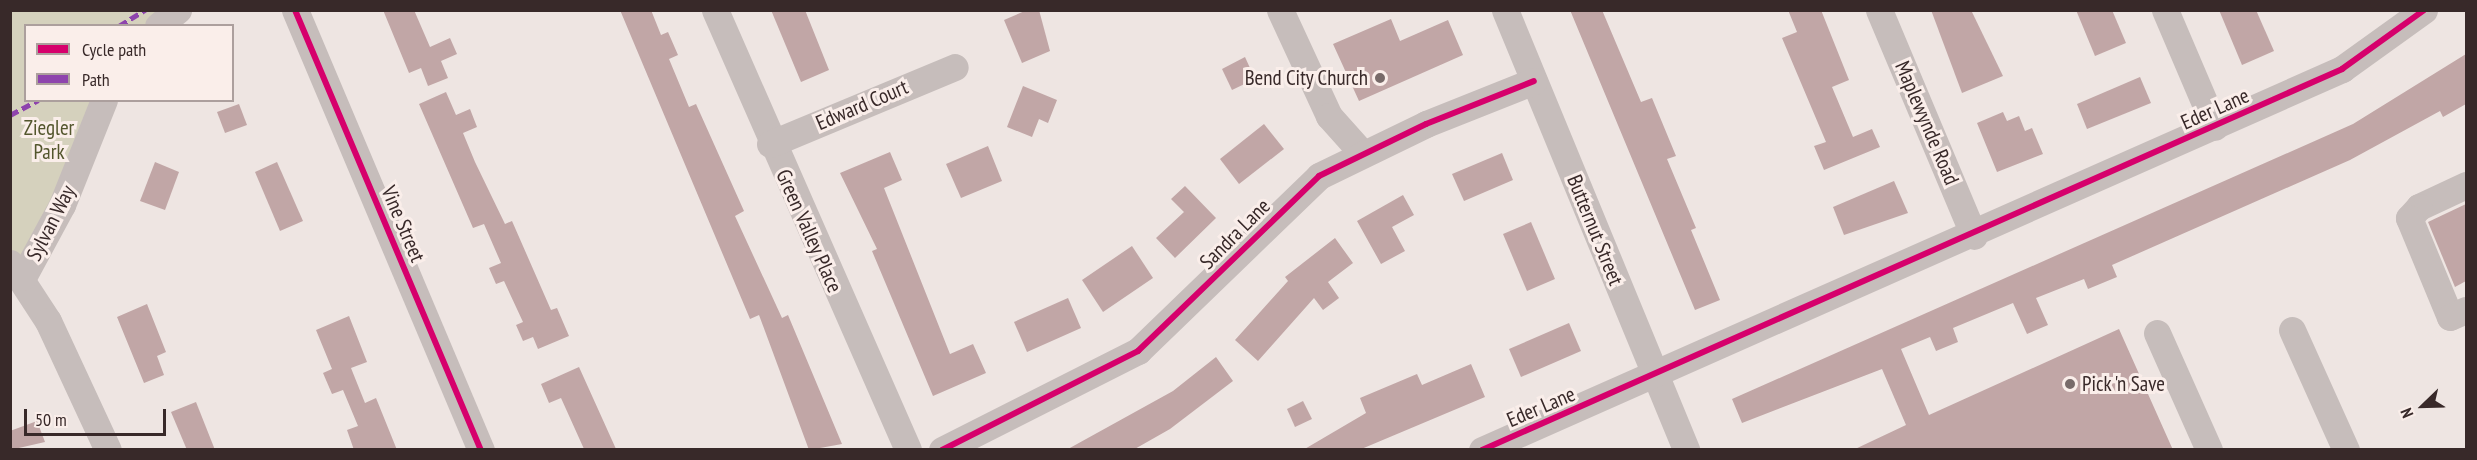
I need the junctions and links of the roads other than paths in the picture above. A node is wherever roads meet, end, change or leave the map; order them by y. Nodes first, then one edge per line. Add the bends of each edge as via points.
1 (178, 10) edge
2 (295, 10) edge
3 (715, 10) edge
4 (1280, 10) edge
5 (1504, 10) edge
6 (1879, 10) edge
7 (2165, 10) edge
8 (2424, 10) edge
9 (160, 24) edge
10 (955, 67) dead end
11 (1534, 81) junction
12 (103, 102) edge
13 (2215, 127) junction
14 (770, 144) junction
15 (1363, 154) junction
16 (2466, 185) edge
17 (1974, 236) junction
18 (17, 270) edge
19 (2466, 310) edge
20 (2292, 330) dead end
21 (2157, 333) dead end
22 (1656, 377) junction
23 (108, 450) edge
24 (481, 450) edge
25 (908, 450) edge
26 (942, 450) edge
27 (1482, 450) edge
28 (1686, 450) edge
29 (2209, 450) edge
30 (2346, 450) edge

1 - 9 street
2 - 24 street, Vine Street
3 - 14 street, Green Valley Place
4 - 15 street via 1329,116
5 - 11 street, Butternut Street
6 - 17 street, Maplewynde Road
7 - 13 street
8 - 13 street, Eder Lane via 2342,69
10 - 14 street, Edward Court
11 - 15 street, Sandra Lane
11 - 22 street, Butternut Street
12 - 18 street, Sylvan Way via 62,205
13 - 17 street, Eder Lane
14 - 25 street, Green Valley Place
15 - 26 street, Sandra Lane via 1319,176 1138,351
16 - 19 street via 2419,207 2409,218 2450,317
17 - 22 street, Eder Lane
18 - 23 street
20 - 30 street
21 - 29 street
22 - 27 street, Eder Lane
22 - 28 street, Butternut Street

